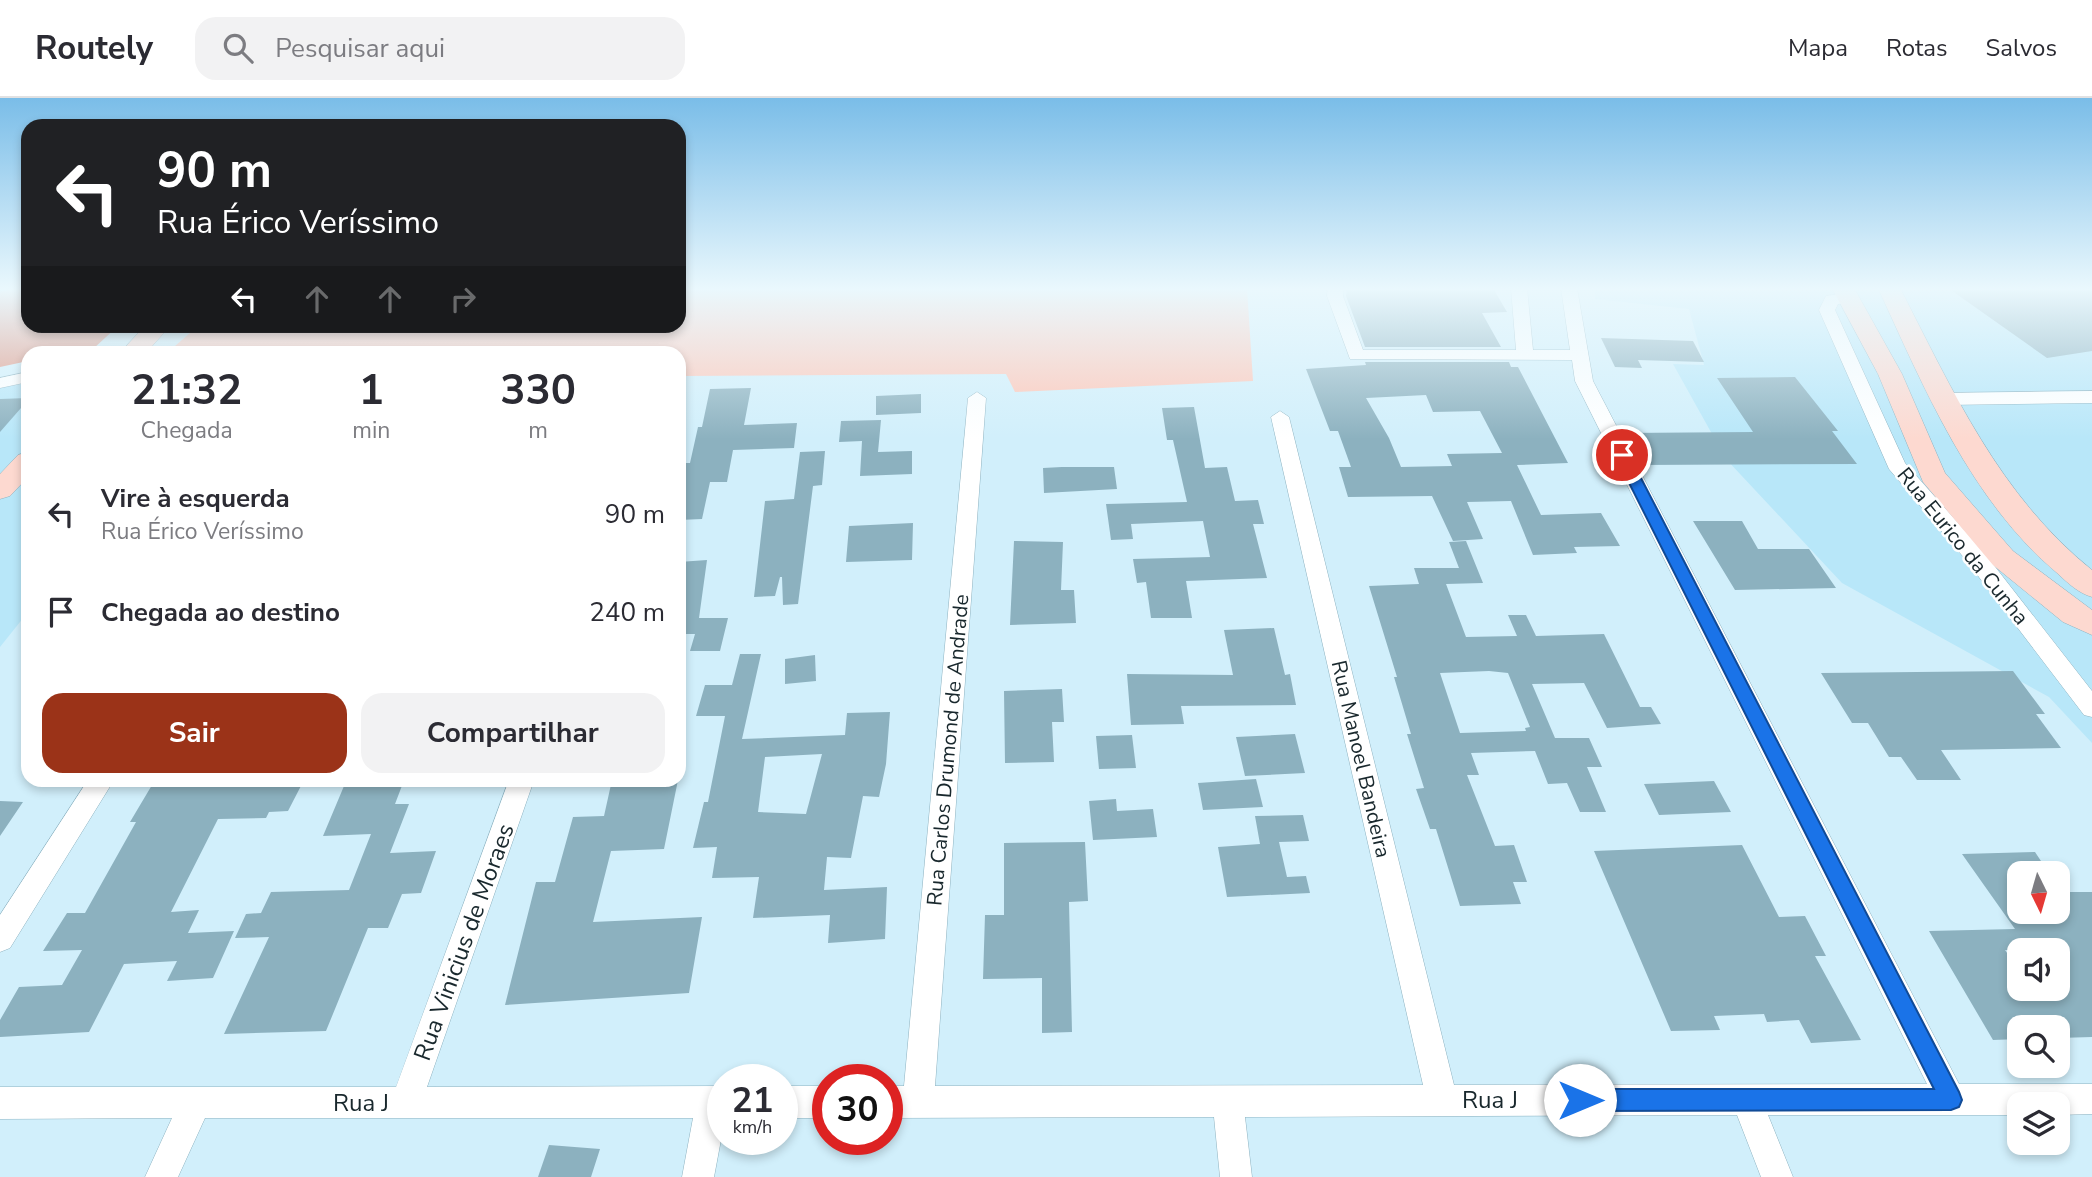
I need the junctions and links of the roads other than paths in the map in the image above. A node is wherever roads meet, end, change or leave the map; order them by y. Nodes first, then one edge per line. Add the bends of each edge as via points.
1 (1350, 338) edge
2 (1524, 338) edge
3 (1576, 338) edge
4 (1839, 338) edge
5 (1871, 338) edge
6 (1914, 338) edge
7 (1525, 354) junction
8 (1578, 355) junction
9 (1854, 372) junction
10 (1890, 374) junction
11 (21, 378) edge
12 (0, 383) edge
13 (2092, 397) edge
14 (977, 398) dead end
15 (1943, 399) junction
16 (1280, 417) dead end
17 (21, 468) edge
18 (0, 490) edge
19 (1974, 555) junction
20 (2003, 558) junction
21 (2092, 586) edge
22 (2092, 624) edge
23 (2084, 687) edge
24 (2092, 708) edge
25 (98, 787) edge
26 (519, 787) edge
27 (0, 939) edge
28 (2092, 1099) edge
29 (1443, 1100) junction
30 (1746, 1100) junction
31 (1951, 1100) junction
32 (1228, 1101) junction
33 (707, 1102) edge
34 (903, 1102) edge
35 (918, 1102) junction
36 (196, 1103) junction
37 (406, 1103) junction
38 (0, 1104) edge
39 (707, 1141) edge
40 (161, 1177) edge
41 (698, 1177) edge
42 (1236, 1177) edge
43 (1777, 1177) edge

1 - 7 street via 1356,355
2 - 7 street
3 - 8 street
4 - 9 street, Rua Eurico da Cunha
5 - 10 street
6 - 15 street
7 - 8 street
8 - 31 street via 1584,381
9 - 10 street
9 - 19 street, Rua Eurico da Cunha via 1896,465
10 - 20 street via 1933,476
11 - 12 street
13 - 15 street
14 - 35 street, Rua Carlos Drumond de Andrade
15 - 21 street via 2006,504 2056,559
16 - 29 street, Rua Manoel Bandeira
17 - 18 street
19 - 20 street
19 - 23 street, Rua Eurico da Cunha
20 - 22 street
23 - 24 street, Rua Eurico da Cunha
25 - 27 street
26 - 37 street, Rua Vinicius de Moraes
28 - 31 street, Rua J
29 - 30 street, Rua J
29 - 32 street, Rua J
30 - 31 street, Rua J
30 - 43 street
32 - 35 street, Rua J
32 - 42 street
33 - 37 street, Rua J
34 - 35 street, Rua J
36 - 37 street, Rua J
36 - 38 street, Rua J
36 - 40 street
39 - 41 street

